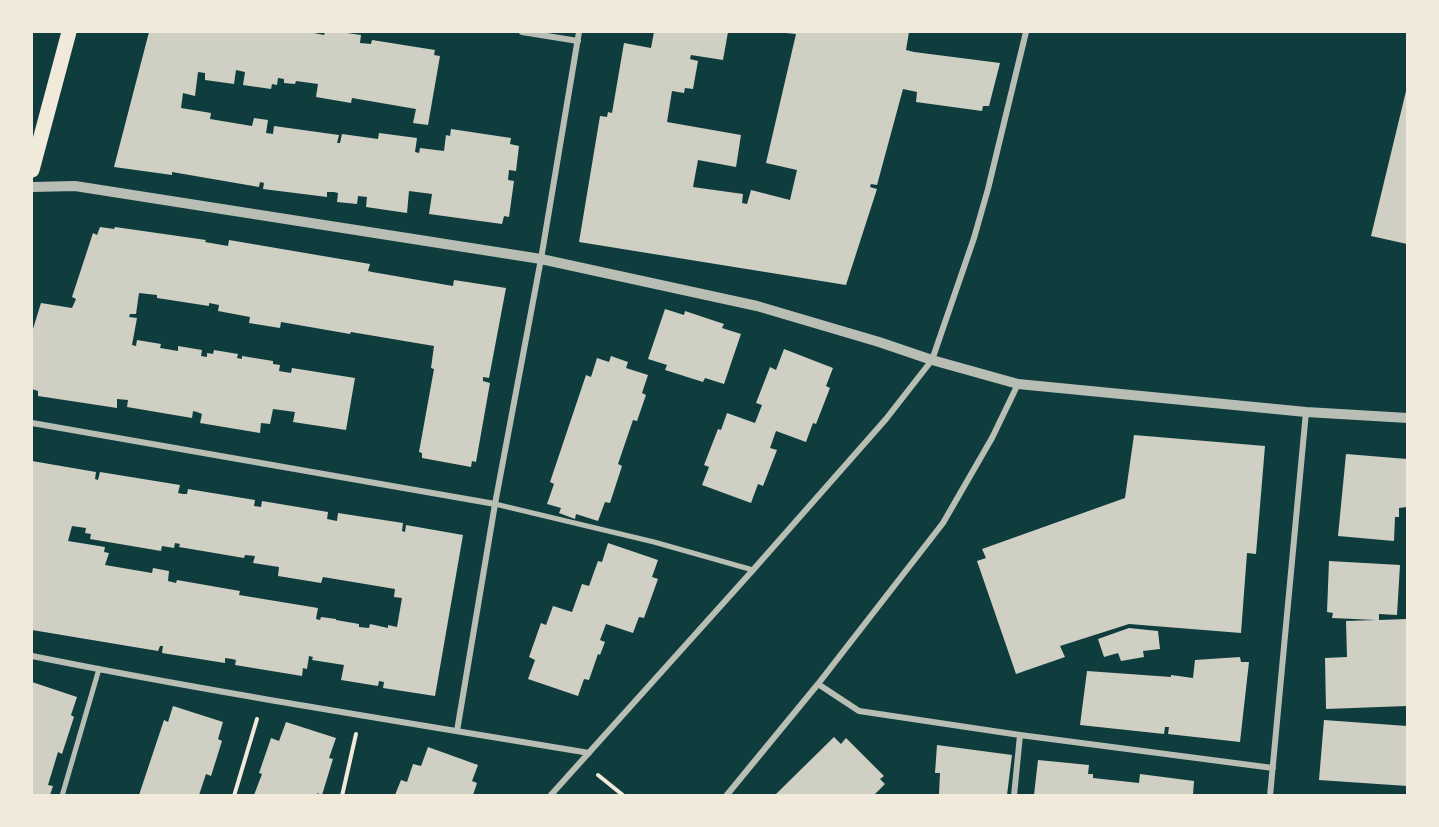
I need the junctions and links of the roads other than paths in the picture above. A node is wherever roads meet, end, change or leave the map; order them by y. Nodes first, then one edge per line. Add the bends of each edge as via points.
1 (69, 32) edge
2 (522, 32) edge
3 (579, 32) edge
4 (1026, 32) edge
5 (578, 41) junction
6 (32, 170) edge
7 (32, 187) edge
8 (541, 259) junction
9 (932, 360) junction
10 (1018, 384) junction
11 (1306, 412) junction
12 (1407, 418) edge
13 (32, 423) edge
14 (495, 504) junction
15 (753, 570) junction
16 (32, 656) edge
17 (99, 669) junction
18 (818, 684) junction
19 (458, 731) junction
20 (1020, 735) junction
21 (588, 753) junction
22 (1273, 768) junction
23 (62, 795) edge
24 (550, 795) edge
25 (726, 795) edge
26 (1014, 795) edge
27 (1270, 795) edge

1 - 6 main road
2 - 5 street
3 - 5 street
4 - 9 street via 974,238
5 - 8 street
7 - 8 street via 75,186
8 - 9 street via 757,306
8 - 14 street
9 - 10 street
9 - 15 street via 886,419
10 - 11 street
10 - 18 street via 943,523
11 - 12 street
11 - 22 street
13 - 14 street
14 - 15 street
14 - 19 street
15 - 21 street
16 - 17 street
17 - 19 street
17 - 23 street
18 - 20 street via 859,711
18 - 25 street
19 - 21 street
20 - 22 street
20 - 26 street
21 - 24 street
22 - 27 street

